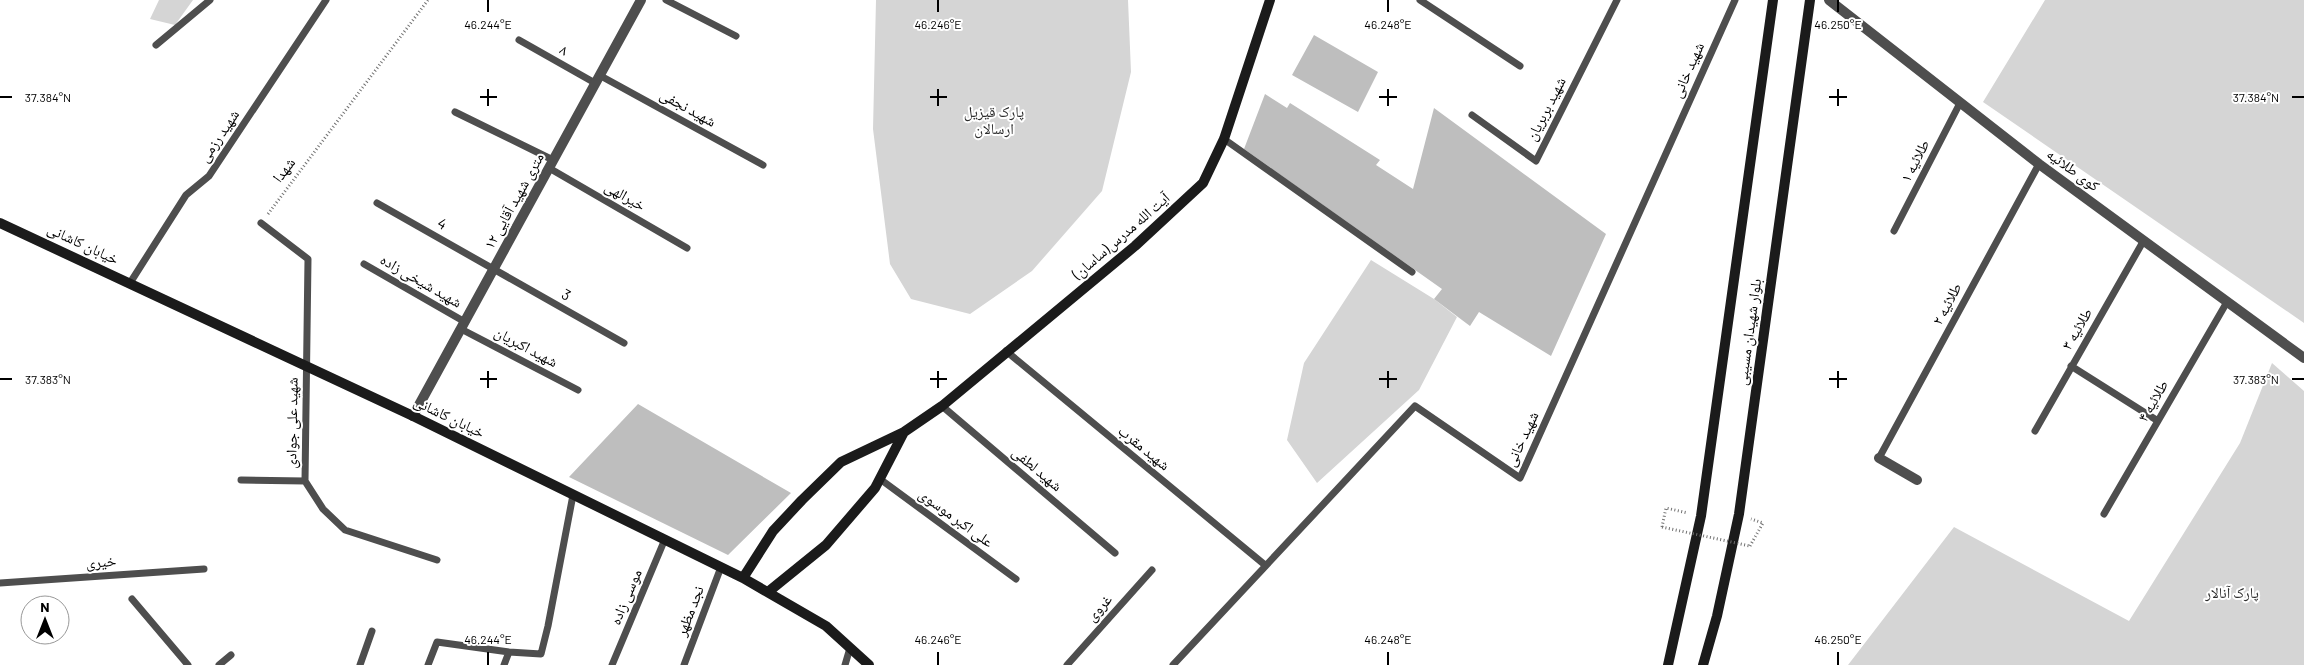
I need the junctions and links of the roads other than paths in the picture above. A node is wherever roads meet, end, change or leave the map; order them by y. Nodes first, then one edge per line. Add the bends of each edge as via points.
1 (210, 0) edge
2 (326, 0) edge
3 (641, 0) edge
4 (666, 0) edge
5 (1270, 0) edge
6 (1420, 0) edge
7 (1616, 0) edge
8 (1735, 0) edge
9 (1773, 0) edge
10 (1810, 0) edge
11 (1829, 0) edge
12 (736, 36) dead end
13 (519, 40) dead end
14 (156, 45) dead end
15 (1520, 66) dead end
16 (597, 79) junction
17 (1960, 103) junction
18 (455, 112) dead end
19 (1472, 115) dead end
20 (1224, 140) junction
21 (551, 164) junction
22 (2038, 164) junction
23 (763, 165) dead end
24 (378, 203) dead end
25 (0, 223) edge
26 (261, 223) road end
27 (1894, 231) dead end
28 (2144, 240) junction
29 (687, 248) dead end
30 (364, 264) dead end
31 (493, 270) junction
32 (1412, 272) dead end
33 (130, 283) junction
34 (2227, 302) junction
35 (463, 326) junction
36 (624, 343) dead end
37 (1006, 352) junction
38 (2304, 358) edge
39 (306, 366) junction
40 (2071, 366) junction
41 (578, 390) dead end
42 (942, 406) junction
43 (413, 416) junction
44 (2158, 421) junction
45 (2035, 431) dead end
46 (904, 432) junction
47 (1879, 458) joint
48 (241, 480) dead end
49 (880, 480) junction
50 (1917, 480) dead end
51 (305, 481) junction
52 (572, 495) junction
53 (2104, 514) dead end
54 (665, 539) junction
55 (1115, 553) dead end
56 (437, 560) dead end
57 (1265, 565) junction
58 (721, 567) junction
59 (204, 569) dead end
60 (1152, 570) dead end
61 (743, 578) junction
62 (1016, 579) dead end
63 (0, 583) edge
64 (768, 592) junction
65 (132, 599) dead end
66 (372, 631) dead end
67 (850, 648) junction
68 (509, 652) junction
69 (231, 655) dead end
70 (188, 665) edge
71 (219, 665) edge
72 (360, 665) edge
73 (428, 665) edge
74 (504, 665) edge
75 (612, 665) edge
76 (684, 665) edge
77 (845, 665) edge
78 (869, 665) edge
79 (1067, 665) edge
80 (1173, 665) edge
81 (1668, 665) edge
82 (1703, 665) edge

1 - 14 lane
2 - 33 lane, شهید رزمی via 209,176 186,195
3 - 16 street, ۱۲ متری شهید آقایی
4 - 12 lane
5 - 20 street, آیت الله مدرس(ساسان)
6 - 15 lane
7 - 19 lane, شهید بربریان via 1536,161
8 - 57 lane, شهید خانی via 1520,478 1414,406
9 - 81 street, بلوار شهیدان مسیبی via 1701,516
10 - 82 street, بلوار شهیدان مسیبی via 1739,514
11 - 17 street, کوی طلائیه
13 - 16 lane, ۸
16 - 21 street, ۱۲ متری شهید آقایی
16 - 23 lane, شهید نجفی
17 - 22 street, کوی طلائیه
17 - 27 lane, طلائیه ۱
18 - 21 lane, خیرالهی
20 - 32 lane
20 - 37 street, آیت الله مدرس(ساسان) via 1203,183 1135,246
21 - 29 lane, خیرالهی
21 - 31 street, ۱۲ متری شهید آقایی
22 - 28 street, کوی طلائیه
22 - 47 lane, طلائیه ۲
24 - 31 lane, 4
25 - 33 street, خیابان کاشانی
26 - 39 lane via 308,259
28 - 34 street, کوی طلائیه
28 - 40 lane, طلائیه ۳
30 - 35 lane, شهید شیخی زاده
31 - 35 street, ۱۲ متری شهید آقایی
31 - 36 lane, 3
33 - 39 street, خیابان کاشانی
34 - 38 street, کوی طلائیه
34 - 44 lane, طلائیه ۴
35 - 41 lane, شهید اکبریان
35 - 43 street, ۱۲ متری شهید آقایی
37 - 42 street, آیت الله مدرس(ساسان)
37 - 57 lane, شهید مقرب
39 - 43 street, خیابان کاشانی
39 - 51 lane, شهید علی جوادی
40 - 44 lane
40 - 45 lane, طلائیه ۳
42 - 46 street, آیت الله مدرس(ساسان)
42 - 55 lane, شهید لطفی
43 - 52 street, خیابان کاشانی
44 - 53 lane, طلائیه ۴
46 - 49 street, آیت الله مدرس(ساسان)
46 - 61 street, آیت الله مدرس(ساسان) via 841,462 773,531
47 - 50 street
48 - 51 lane, شهید علی جوادی
49 - 62 lane, علی اکبر موسوی
49 - 64 street, آیت الله مدرس(ساسان) via 826,545
51 - 56 lane, شهید علی جوادی via 323,509 345,530
52 - 54 street, خیابان کاشانی
52 - 68 lane via 541,654
54 - 58 street, خیابان کاشانی
54 - 75 lane, موسی زاده
57 - 80 lane, شهید خانی
58 - 61 street, خیابان کاشانی
58 - 76 lane, نجد مظهر
59 - 63 lane, خیری
60 - 79 lane, غروی
61 - 64 street, خیابان کاشانی
64 - 67 street, خیابان کاشانی via 826,626
65 - 70 lane
66 - 72 lane
67 - 77 lane
67 - 78 street, خیابان کاشانی
68 - 73 lane via 437,642
68 - 74 lane
69 - 71 lane

